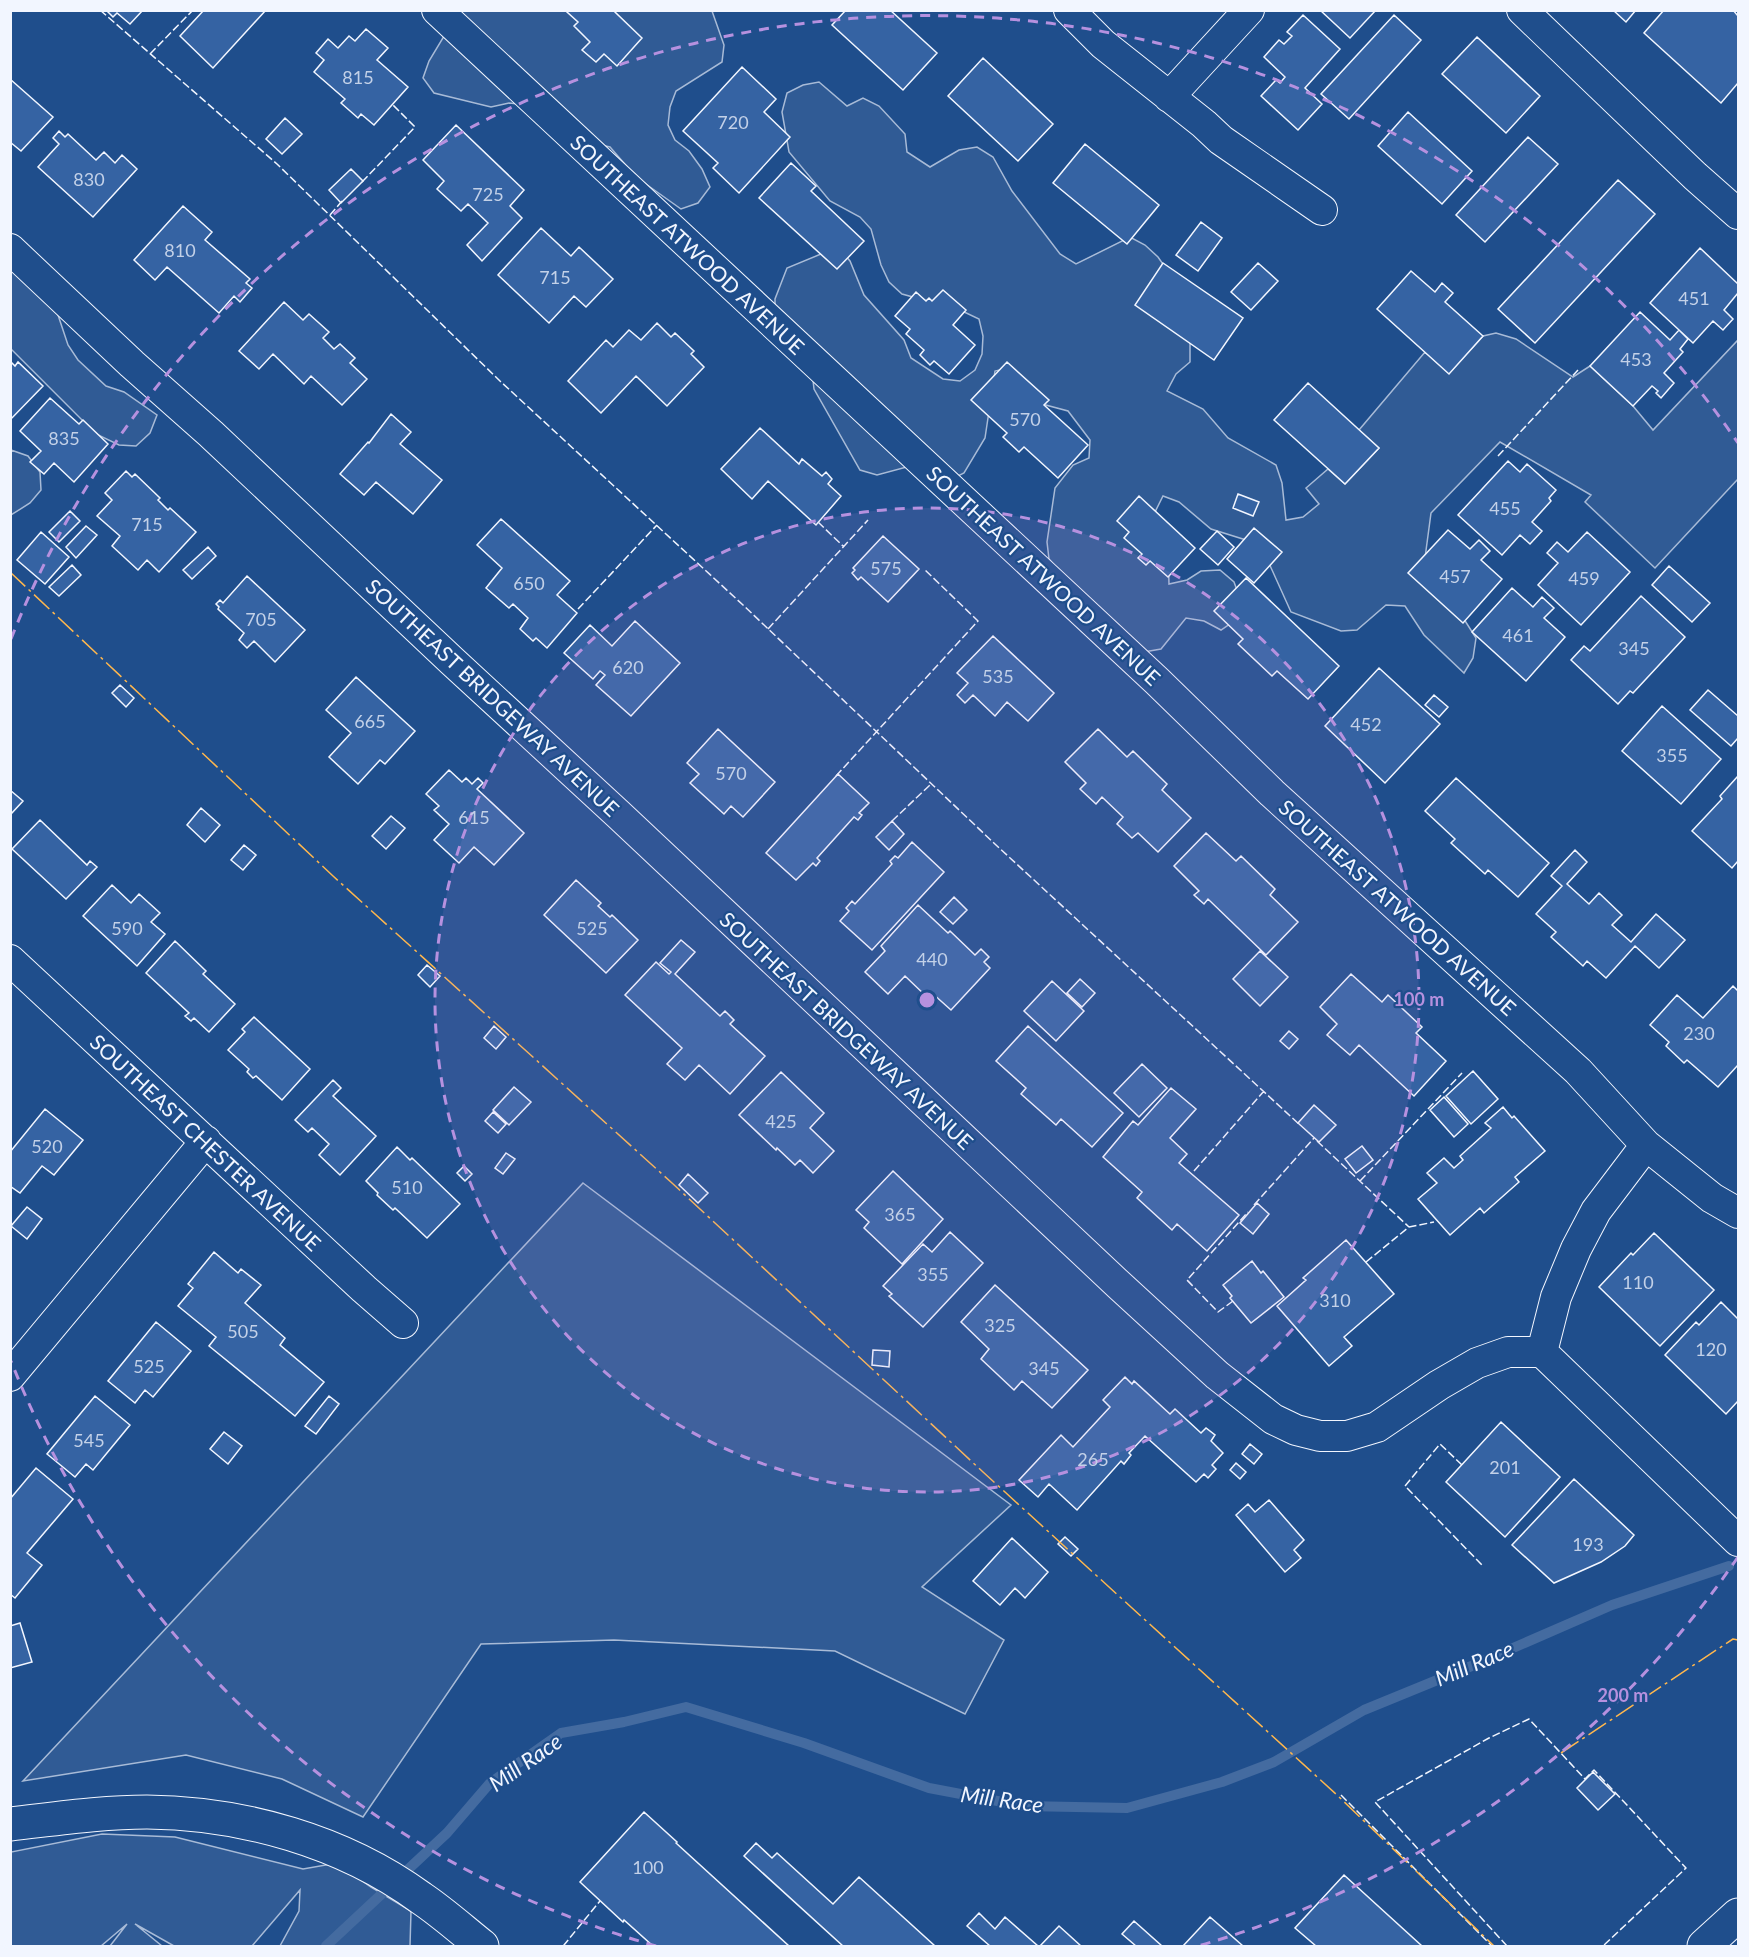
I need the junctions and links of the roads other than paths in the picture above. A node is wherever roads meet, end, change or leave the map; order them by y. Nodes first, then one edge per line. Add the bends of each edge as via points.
1 (437, 10) edge
2 (1069, 10) edge
3 (1250, 10) edge
4 (1522, 10) edge
5 (1169, 97) junction
6 (1322, 210) dead end
7 (1738, 214) edge
8 (10, 249) edge
9 (10, 960) edge
10 (206, 1141) junction
11 (1646, 1145) junction
12 (1738, 1213) edge
13 (404, 1323) dead end
14 (1542, 1352) junction
15 (10, 1376) edge
16 (1738, 1541) edge
17 (10, 1824) edge
18 (1738, 1915) edge
19 (482, 1947) edge
20 (1704, 1947) edge

1 - 11 street, SOUTHEAST ATWOOD AVENUE via 1140,664 1272,793 1578,1071
2 - 5 street via 1103,44
3 - 5 street
4 - 7 street
5 - 6 street via 1221,140
8 - 14 street, SOUTHEAST BRIDGEWAY AVENUE via 1119,1285 1217,1375 1273,1419 1320,1436 1347,1436 1377,1426 1477,1363 1508,1352
9 - 10 street, SOUTHEAST CHESTER AVENUE
10 - 13 street, SOUTHEAST CHESTER AVENUE
10 - 15 street
11 - 12 street, SOUTHEAST ATWOOD AVENUE
11 - 14 street via 1596,1211 1576,1249 1556,1297
14 - 16 street
17 - 19 main road via 146,1812 194,1815 289,1833 368,1865 421,1897
18 - 20 main road

